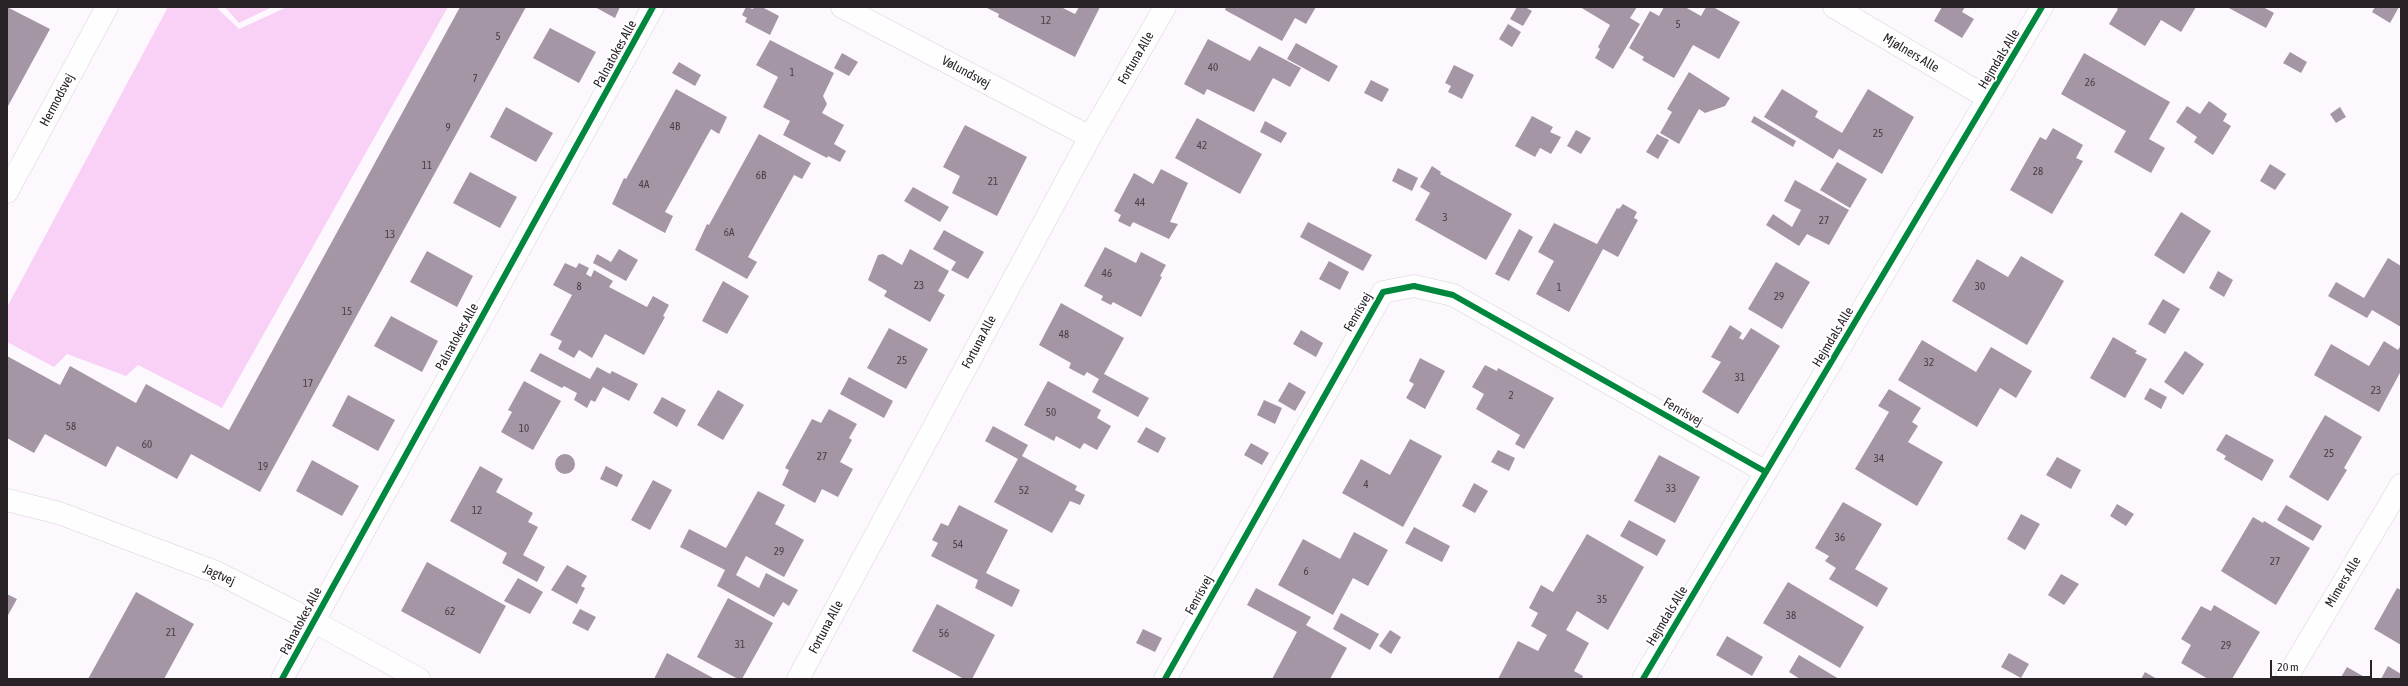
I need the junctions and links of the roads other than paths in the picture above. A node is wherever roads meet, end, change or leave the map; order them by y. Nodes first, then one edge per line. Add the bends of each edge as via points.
1 (107, 7) edge
2 (653, 7) edge
3 (842, 7) edge
4 (1165, 7) edge
5 (1834, 7) edge
6 (2042, 7) edge
7 (1988, 98) junction
8 (1090, 137) junction
9 (7, 192) edge
10 (1766, 472) junction
11 (2401, 485) edge
12 (7, 500) edge
13 (313, 621) junction
14 (282, 679) edge
15 (419, 679) edge
16 (798, 679) edge
17 (1165, 679) edge
18 (1643, 679) edge
19 (2286, 679) edge

1 - 9 street, Hermodsvej
2 - 13 street, Palnatokes Alle
3 - 8 street, Vølundsvej
4 - 8 street, Fortuna Alle
5 - 7 street, Mjølners Alle
6 - 7 street, Hejmdals Alle
7 - 10 street, Hejmdals Alle
8 - 16 street, Fortuna Alle
10 - 17 street, Fenrisvej via 1453,295 1414,286 1383,292
10 - 18 street, Hejmdals Alle
11 - 19 street, Mimers Alle
12 - 13 street, Jagtvej via 60,513 216,572
13 - 14 street, Palnatokes Alle
13 - 15 street, Jagtvej

